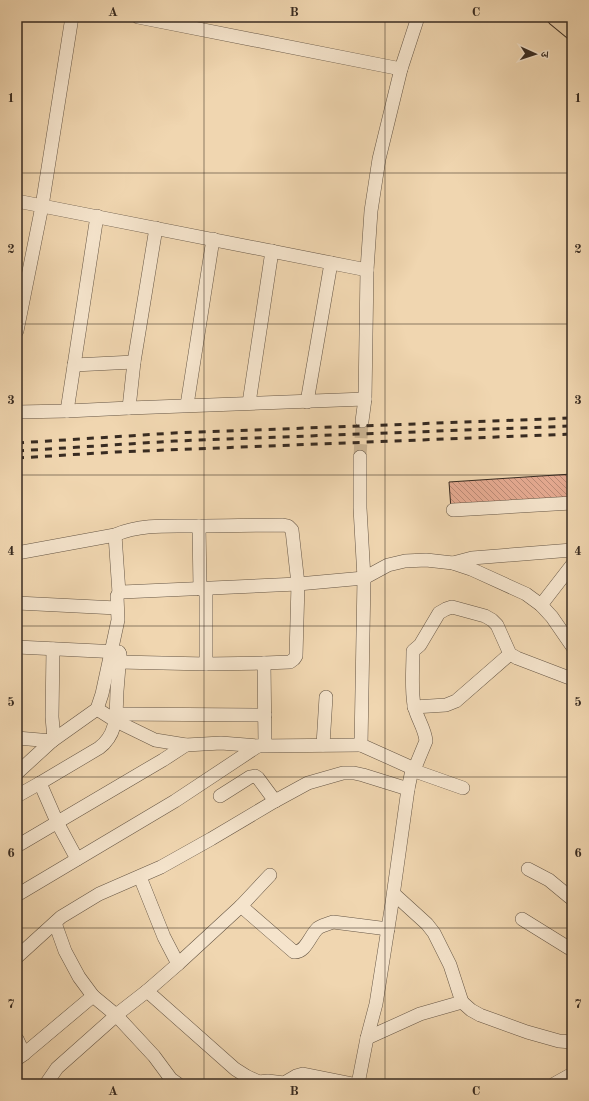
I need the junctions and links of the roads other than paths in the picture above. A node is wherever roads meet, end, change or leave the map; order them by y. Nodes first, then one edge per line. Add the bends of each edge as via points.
1 (72, 17) edge
2 (138, 17) edge
3 (418, 17) edge
4 (555, 17) edge
5 (572, 31) edge
6 (401, 69) junction
7 (17, 201) edge
8 (42, 206) junction
9 (97, 216) junction
10 (156, 228) junction
11 (213, 239) junction
12 (272, 251) junction
13 (331, 263) junction
14 (367, 270) junction
15 (17, 331) edge
16 (134, 362) junction
17 (74, 365) junction
18 (364, 399) junction
19 (307, 402) junction
20 (249, 403) junction
21 (187, 406) junction
22 (129, 408) junction
23 (68, 411) junction
24 (17, 412) edge
25 (362, 421) tunnel mouth
26 (360, 457) tunnel mouth
27 (572, 504) edge
28 (453, 510) dead end
29 (199, 526) junction
30 (115, 535) junction
31 (572, 550) edge
32 (17, 553) edge
33 (453, 563) junction
34 (572, 566) edge
35 (364, 578) junction
36 (298, 584) junction
37 (203, 589) junction
38 (119, 593) junction
39 (17, 603) edge
40 (541, 604) junction
41 (118, 614) junction
42 (572, 646) edge
43 (17, 647) edge
44 (53, 649) junction
45 (510, 654) junction
46 (117, 655) junction
47 (264, 663) junction
48 (206, 664) junction
49 (572, 679) edge
50 (326, 697) dead end
51 (414, 707) junction
52 (97, 709) junction
53 (265, 715) junction
54 (116, 717) junction
55 (17, 738) edge
56 (53, 740) junction
57 (186, 745) junction
58 (262, 745) junction
59 (323, 745) junction
60 (361, 745) junction
61 (413, 770) junction
62 (17, 773) edge
63 (40, 783) junction
64 (463, 788) dead end
65 (408, 789) junction
66 (17, 796) edge
67 (220, 796) dead end
68 (275, 801) junction
69 (57, 822) junction
70 (17, 846) edge
71 (77, 859) junction
72 (528, 869) dead end
73 (270, 875) dead end
74 (140, 877) junction
75 (17, 894) edge
76 (394, 894) junction
77 (572, 898) edge
78 (241, 906) junction
79 (522, 919) dead end
80 (54, 923) junction
81 (388, 929) junction
82 (572, 950) edge
83 (17, 957) edge
84 (178, 964) junction
85 (147, 991) junction
86 (93, 996) junction
87 (462, 1002) junction
88 (116, 1015) junction
89 (367, 1038) junction
90 (17, 1039) edge
91 (572, 1042) edge
92 (21, 1057) edge
93 (572, 1074) edge
94 (256, 1083) edge
95 (46, 1084) edge
96 (178, 1084) edge
97 (353, 1084) edge
98 (358, 1084) edge
99 (554, 1084) edge

1 - 8 street
2 - 6 street
3 - 6 street
4 - 5 main road
6 - 14 street via 379,159
7 - 8 street
8 - 9 street
8 - 15 street
9 - 10 street
9 - 17 street
10 - 11 street
10 - 16 street
11 - 12 street
11 - 21 street
12 - 13 street
12 - 20 street
13 - 14 street
13 - 19 street
14 - 18 street
16 - 17 street
16 - 22 street
17 - 23 street
18 - 19 street
18 - 25 street
19 - 20 street
20 - 21 street
21 - 22 street
22 - 23 street
23 - 24 street
26 - 35 street
27 - 28 street
29 - 30 street via 134,528
29 - 36 street via 288,526 292,530
29 - 37 street
30 - 32 street
30 - 38 street
31 - 33 street via 472,558
33 - 35 street via 405,561 388,565
33 - 40 street via 526,594
34 - 40 street
35 - 36 street
35 - 60 street
36 - 37 street
36 - 47 street via 296,656 290,662
37 - 38 street
37 - 48 street
38 - 41 street
39 - 41 street
40 - 42 street
41 - 46 street
43 - 44 street
44 - 46 street
44 - 56 street
45 - 49 street
45 - 51 street via 451,704
45 - 51 street via 497,625 492,620 452,607 446,609 439,613 420,645 413,651
46 - 48 street
46 - 52 street
46 - 54 street
47 - 48 street
47 - 53 street
50 - 59 street
51 - 61 street via 426,741
52 - 54 street
52 - 56 street
53 - 54 street
53 - 58 street
54 - 57 street via 155,740
54 - 63 street via 105,743
55 - 56 street
56 - 62 street
57 - 58 street
57 - 69 street
58 - 59 street
58 - 71 street via 175,801
59 - 60 street
60 - 61 street
61 - 64 street
61 - 65 street
63 - 66 street
63 - 69 street
65 - 68 street via 364,775 343,772 308,783
65 - 76 street
67 - 68 street via 255,776
68 - 74 street
69 - 70 street
69 - 71 street
71 - 75 street
72 - 77 street via 549,880
73 - 78 street
74 - 80 street via 99,894
74 - 84 street via 164,937
76 - 81 street
76 - 87 street via 434,933 450,966
78 - 81 street via 294,952 301,950 324,924 333,922
78 - 84 street
79 - 82 street
80 - 83 street
80 - 86 street via 68,958
81 - 89 street via 376,1004
84 - 85 street
85 - 88 street
85 - 94 street via 235,1069
86 - 88 street
86 - 92 street
87 - 89 street via 420,1014
87 - 91 street via 480,1015 526,1032
88 - 95 street via 57,1068
88 - 96 street
89 - 98 street
90 - 92 street
93 - 99 street
94 - 97 street via 284,1083 303,1074

